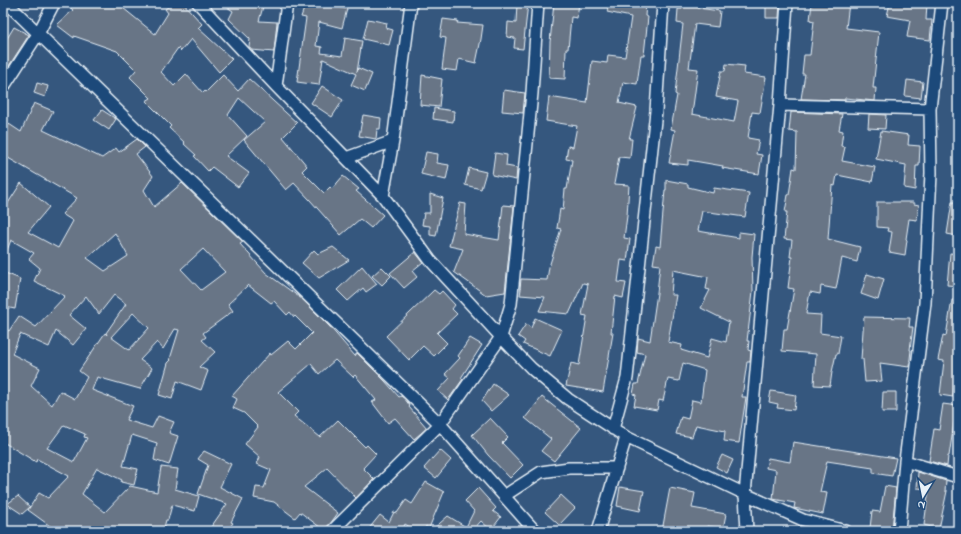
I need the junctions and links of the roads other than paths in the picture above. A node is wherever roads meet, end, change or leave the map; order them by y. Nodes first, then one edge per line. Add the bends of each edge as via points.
1 (7, 3) edge
2 (54, 3) edge
3 (198, 3) edge
4 (286, 3) edge
5 (411, 3) edge
6 (538, 3) edge
7 (663, 3) edge
8 (786, 3) edge
9 (942, 3) edge
10 (38, 34) junction
11 (276, 86) junction
12 (3, 88) edge
13 (780, 105) junction
14 (930, 109) junction
15 (393, 141) junction
16 (346, 158) junction
17 (383, 196) junction
18 (501, 337) junction
19 (440, 424) junction
20 (613, 429) junction
21 (626, 437) junction
22 (905, 461) junction
23 (617, 468) junction
24 (958, 477) edge
25 (745, 494) junction
26 (504, 496) junction
27 (332, 531) edge
28 (534, 531) edge
29 (598, 531) edge
30 (746, 531) edge
31 (846, 531) edge
32 (899, 531) edge

1 - 10 street
2 - 10 street
3 - 11 street
4 - 11 street
5 - 15 street
6 - 18 street via 532,93 511,304
7 - 20 street via 656,111 627,378
8 - 13 street
9 - 14 street
10 - 12 street
10 - 19 street
11 - 16 street
13 - 14 street
13 - 25 street
14 - 22 street via 931,173 925,302
15 - 16 street
15 - 17 street
16 - 17 street
17 - 18 street via 430,260
18 - 19 street
18 - 20 street via 532,369 568,399
19 - 26 street
19 - 27 street
20 - 21 street
21 - 23 street
21 - 25 street
22 - 24 street
22 - 32 street
23 - 26 street via 569,468 541,472
23 - 29 street
25 - 30 street
25 - 31 street via 803,520
26 - 28 street

